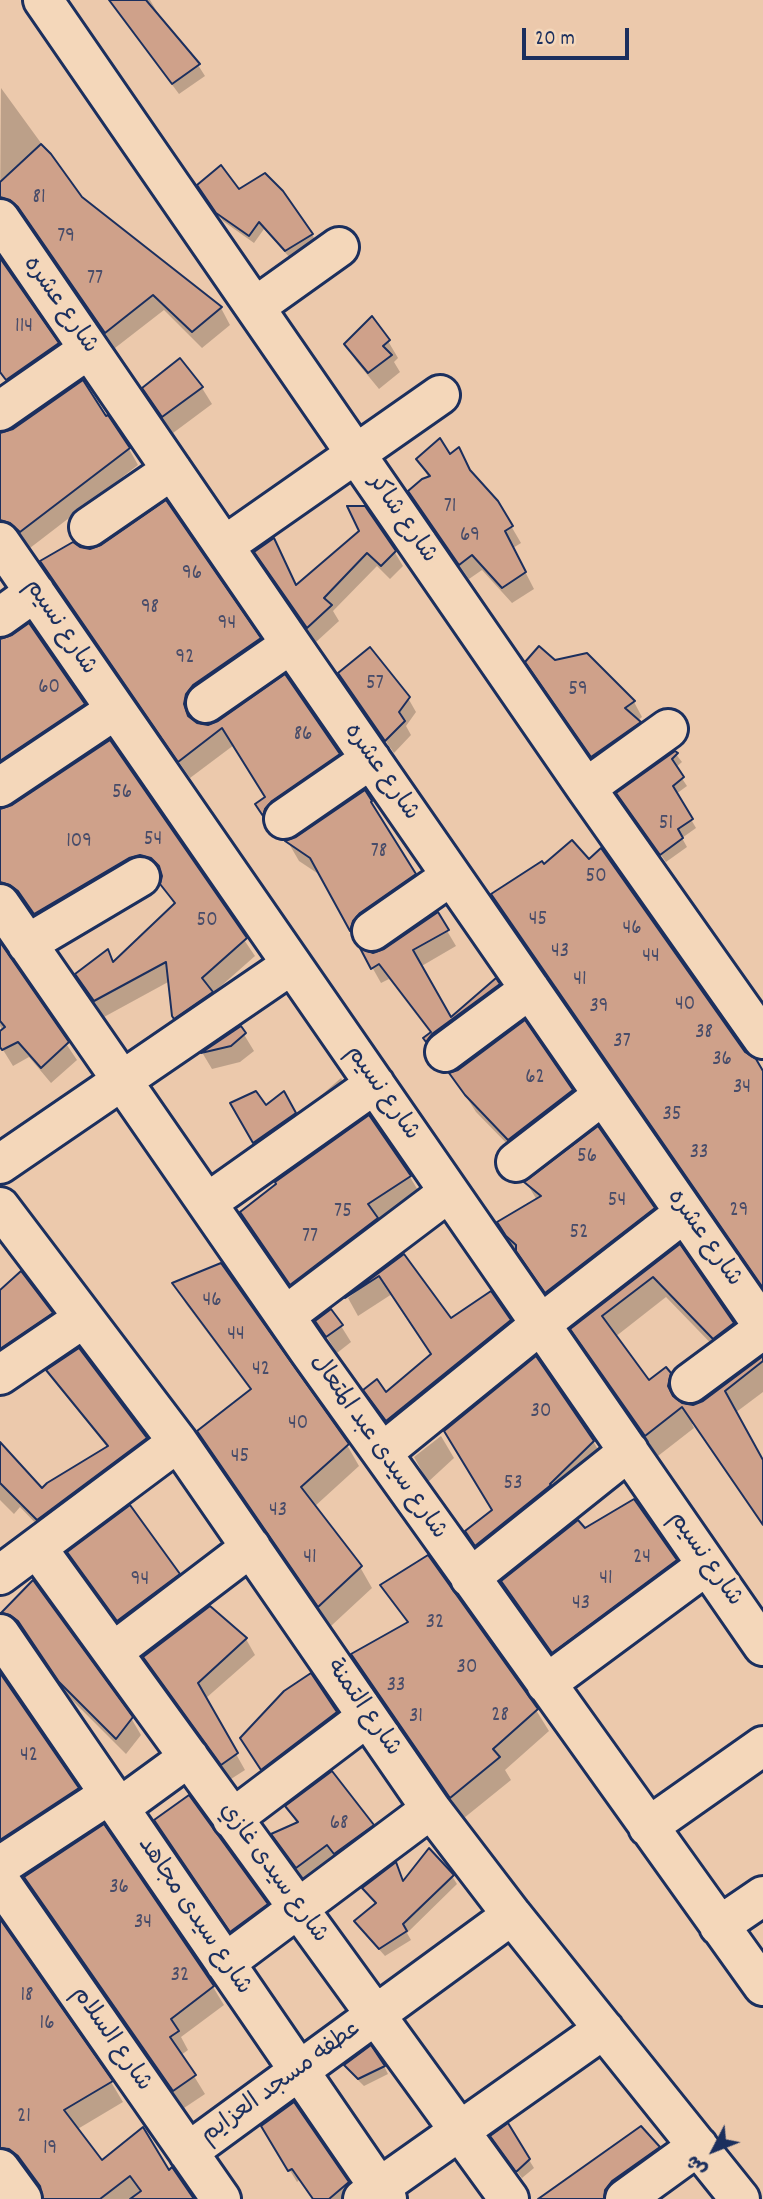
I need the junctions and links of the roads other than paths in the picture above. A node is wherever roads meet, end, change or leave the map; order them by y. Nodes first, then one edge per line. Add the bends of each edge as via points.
1 (43, 0) edge
2 (4, 233) edge
3 (339, 247) dead end
4 (254, 307) junction
5 (89, 349) junction
6 (440, 395) dead end
7 (0, 411) edge
8 (355, 454) junction
9 (172, 470) junction
10 (89, 527) dead end
11 (0, 542) edge
12 (224, 546) junction
13 (35, 593) junction
14 (0, 617) edge
15 (291, 644) junction
16 (206, 703) dead end
17 (115, 710) junction
18 (668, 729) dead end
19 (371, 759) junction
20 (0, 787) edge
21 (586, 788) junction
22 (284, 819) dead end
23 (451, 876) junction
24 (140, 877) dead end
25 (0, 904) edge
26 (372, 931) dead end
27 (27, 944) junction
28 (291, 965) junction
29 (530, 989) junction
30 (763, 1039) edge
31 (445, 1052) dead end
32 (122, 1080) junction
33 (374, 1084) junction
34 (603, 1095) junction
35 (516, 1162) dead end
36 (0, 1164) edge
37 (449, 1192) junction
38 (207, 1203) junction
39 (684, 1213) junction
40 (3, 1216) edge
41 (285, 1316) junction
42 (84, 1318) junction
43 (761, 1319) edge
44 (541, 1324) junction
45 (0, 1375) edge
46 (690, 1383) dead end
47 (178, 1442) junction
48 (629, 1451) junction
49 (382, 1453) junction
50 (251, 1547) junction
51 (37, 1548) junction
52 (707, 1565) junction
53 (0, 1575) edge
54 (470, 1578) junction
55 (0, 1634) edge
56 (763, 1646) edge
57 (113, 1652) junction
58 (546, 1684) junction
59 (367, 1717) junction
60 (763, 1746) edge
61 (189, 1757) junction
62 (114, 1801) junction
63 (431, 1809) junction
64 (232, 1819) junction
65 (648, 1827) junction
66 (0, 1866) edge
67 (0, 1881) edge
68 (763, 1896) edge
69 (298, 1909) junction
70 (512, 1915) junction
71 (719, 1926) junction
72 (225, 1963) junction
73 (763, 1986) edge
74 (375, 2015) junction
75 (604, 2029) junction
76 (300, 2072) junction
77 (460, 2131) junction
78 (698, 2146) junction
79 (188, 2152) junction
80 (0, 2169) edge
81 (377, 2195) edge
82 (22, 2199) edge
83 (221, 2199) edge
84 (509, 2199) edge
85 (625, 2199) edge
86 (740, 2199) edge

1 - 4 street, شارع شاكر
2 - 5 street, شارع عشره
3 - 4 street
4 - 8 street, شارع شاكر
5 - 7 street
5 - 9 street, شارع عشره
6 - 8 street
8 - 12 street
8 - 21 street, شارع شاكر
9 - 10 street
9 - 12 street, شارع عشره
11 - 13 street, شارع نسيم
12 - 15 street, شارع عشره
13 - 14 street
13 - 17 street, شارع نسيم
15 - 16 street
15 - 19 street, شارع عشره
17 - 20 street
17 - 28 street, شارع نسيم
18 - 21 street
19 - 22 street
19 - 23 street, شارع عشره
21 - 30 street, شارع شاكر
23 - 26 street
23 - 29 street, شارع عشره
24 - 27 street
25 - 27 street, شارع سيدى عبد المتعال
27 - 32 street, شارع سيدى عبد المتعال
28 - 32 street
28 - 33 street, شارع نسيم
29 - 31 street
29 - 34 street, شارع عشره
32 - 36 street
32 - 38 street, شارع سيدى عبد المتعال
33 - 37 street, شارع نسيم
33 - 38 street
34 - 35 street
34 - 39 street, شارع عشره
37 - 41 street
37 - 44 street, شارع نسيم
38 - 41 street, شارع سيدى عبد المتعال
39 - 43 street, شارع عشره
39 - 44 street
40 - 42 street, شارع التمنة
41 - 49 street, شارع سيدى عبد المتعال
42 - 45 street
42 - 47 street, شارع التمنة
43 - 46 street
44 - 48 street, شارع نسيم
44 - 49 street
47 - 50 street, شارع التمنة
47 - 51 street
48 - 52 street, شارع نسيم
48 - 54 street
49 - 54 street, شارع سيدى عبد المتعال
50 - 57 street
50 - 59 street, شارع التمنة
51 - 53 street
51 - 57 street, شارع سيدى غازي
52 - 56 street, شارع نسيم
52 - 58 street
54 - 58 street, شارع سيدى عبد المتعال
55 - 62 street, شارع سيدى مجاهد
57 - 61 street, شارع سيدى غازي
58 - 65 street, شارع سيدى عبد المتعال
59 - 63 street, شارع التمنة
59 - 64 street
60 - 65 street
61 - 62 street
61 - 64 street, شارع سيدى غازي
62 - 66 street
62 - 72 street, شارع سيدى مجاهد
63 - 69 street
63 - 70 street, شارع التمنة
64 - 69 street, شارع سيدى غازي
65 - 71 street, شارع سيدى عبد المتعال
67 - 79 street, شارع السلام
68 - 71 street
69 - 72 street
69 - 74 street, شارع سيدى غازي
70 - 74 street, عطفه مسجد العزايم
70 - 75 street, شارع التمنة
71 - 73 street, شارع سيدى عبد المتعال
72 - 76 street, شارع سيدى مجاهد
74 - 76 street, عطفه مسجد العزايم
74 - 77 street, شارع سيدى غازي
75 - 77 street
75 - 78 street, شارع التمنة
76 - 79 street, عطفه مسجد العزايم
76 - 81 street, شارع سيدى مجاهد
77 - 81 street
77 - 84 street, شارع سيدى غازي
78 - 85 street
78 - 86 street, شارع التمنة
79 - 83 street, شارع السلام
80 - 82 street

